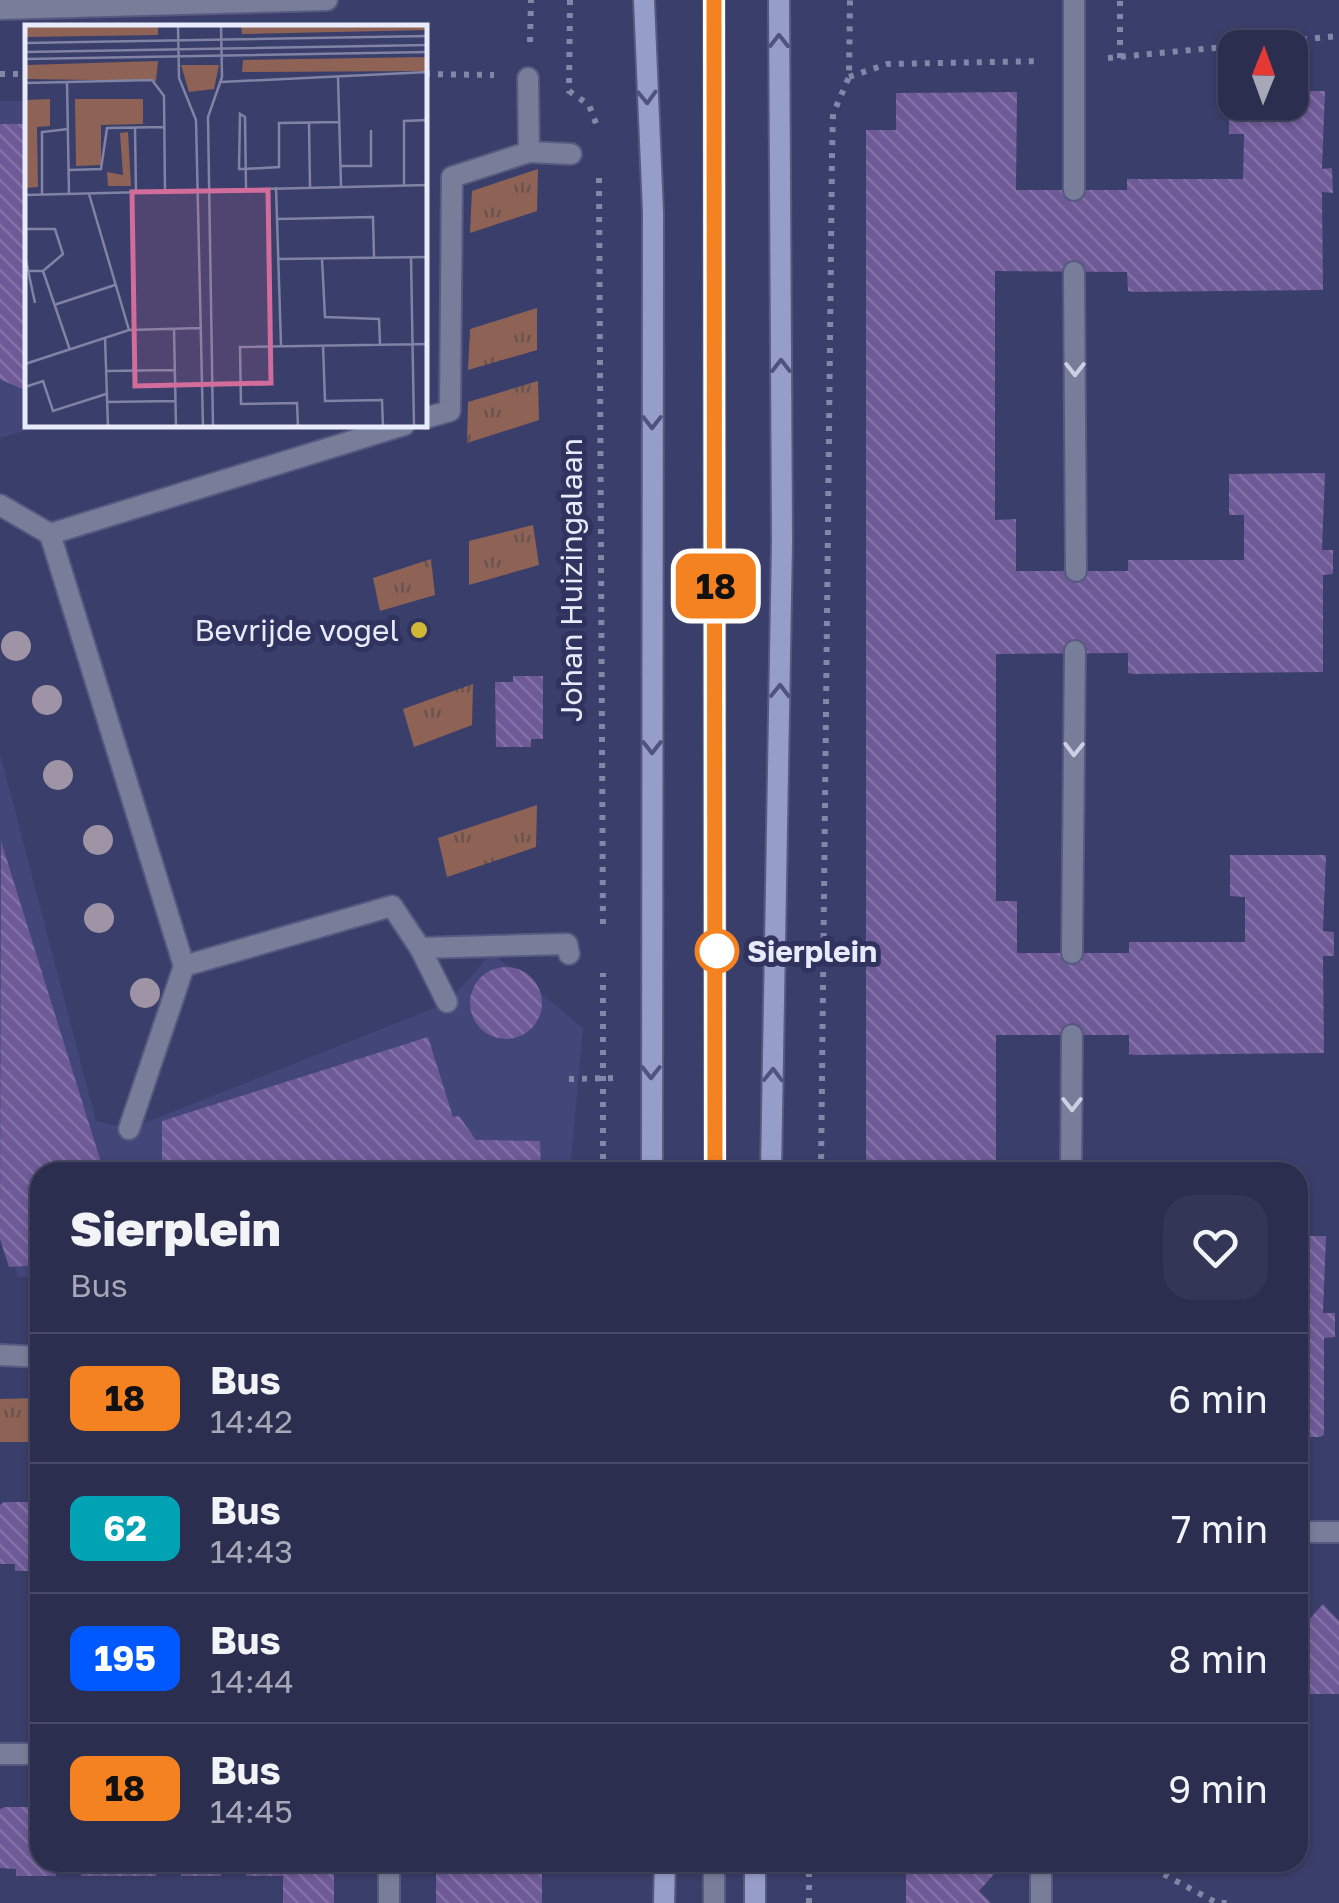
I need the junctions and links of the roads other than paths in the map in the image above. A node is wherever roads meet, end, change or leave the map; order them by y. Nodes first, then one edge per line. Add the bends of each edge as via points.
1 (327, 0) edge
2 (644, 0) edge
3 (714, 0) edge
4 (779, 0) edge
5 (1074, 0) edge
6 (41, 5) edge
7 (0, 9) edge
8 (528, 78) dead end
9 (529, 152) junction
10 (571, 154) dead end
11 (1074, 190) dead end
12 (1074, 272) dead end
13 (428, 417) edge
14 (394, 428) edge
15 (0, 505) edge
16 (50, 534) junction
17 (1076, 571) dead end
18 (1075, 652) dead end
19 (420, 948) junction
20 (568, 954) dead end
21 (1072, 954) dead end
22 (184, 966) junction
23 (448, 1002) dead end
24 (1072, 1036) dead end
25 (129, 1129) dead end
26 (652, 1162) edge
27 (715, 1162) edge
28 (771, 1162) edge
29 (1071, 1162) edge
30 (0, 1356) edge
31 (30, 1356) edge
32 (1308, 1532) edge
33 (1339, 1532) edge
34 (0, 1754) edge
35 (30, 1754) edge
36 (389, 1872) edge
37 (665, 1872) edge
38 (714, 1872) edge
39 (755, 1872) edge
40 (1041, 1872) edge
41 (389, 1903) edge
42 (664, 1903) edge
43 (714, 1903) edge
44 (755, 1903) edge
45 (1040, 1903) edge

1 - 6 street
2 -> 26 main road via 653,212
3 - 27 street
28 -> 4 main road via 782,540
5 - 11 street
6 - 7 street
8 - 9 street
9 - 10 street
9 - 13 street via 452,177 450,410
12 -> 17 street
14 - 16 street
15 - 16 street
16 - 22 street
18 -> 21 street
19 - 20 street via 567,944
19 - 22 street via 392,906
19 - 23 street
22 - 25 street
24 -> 29 street
30 - 31 street
32 - 33 street
34 - 35 street
36 - 41 street
37 - 42 main road
38 - 43 street
39 - 44 main road
40 - 45 street

